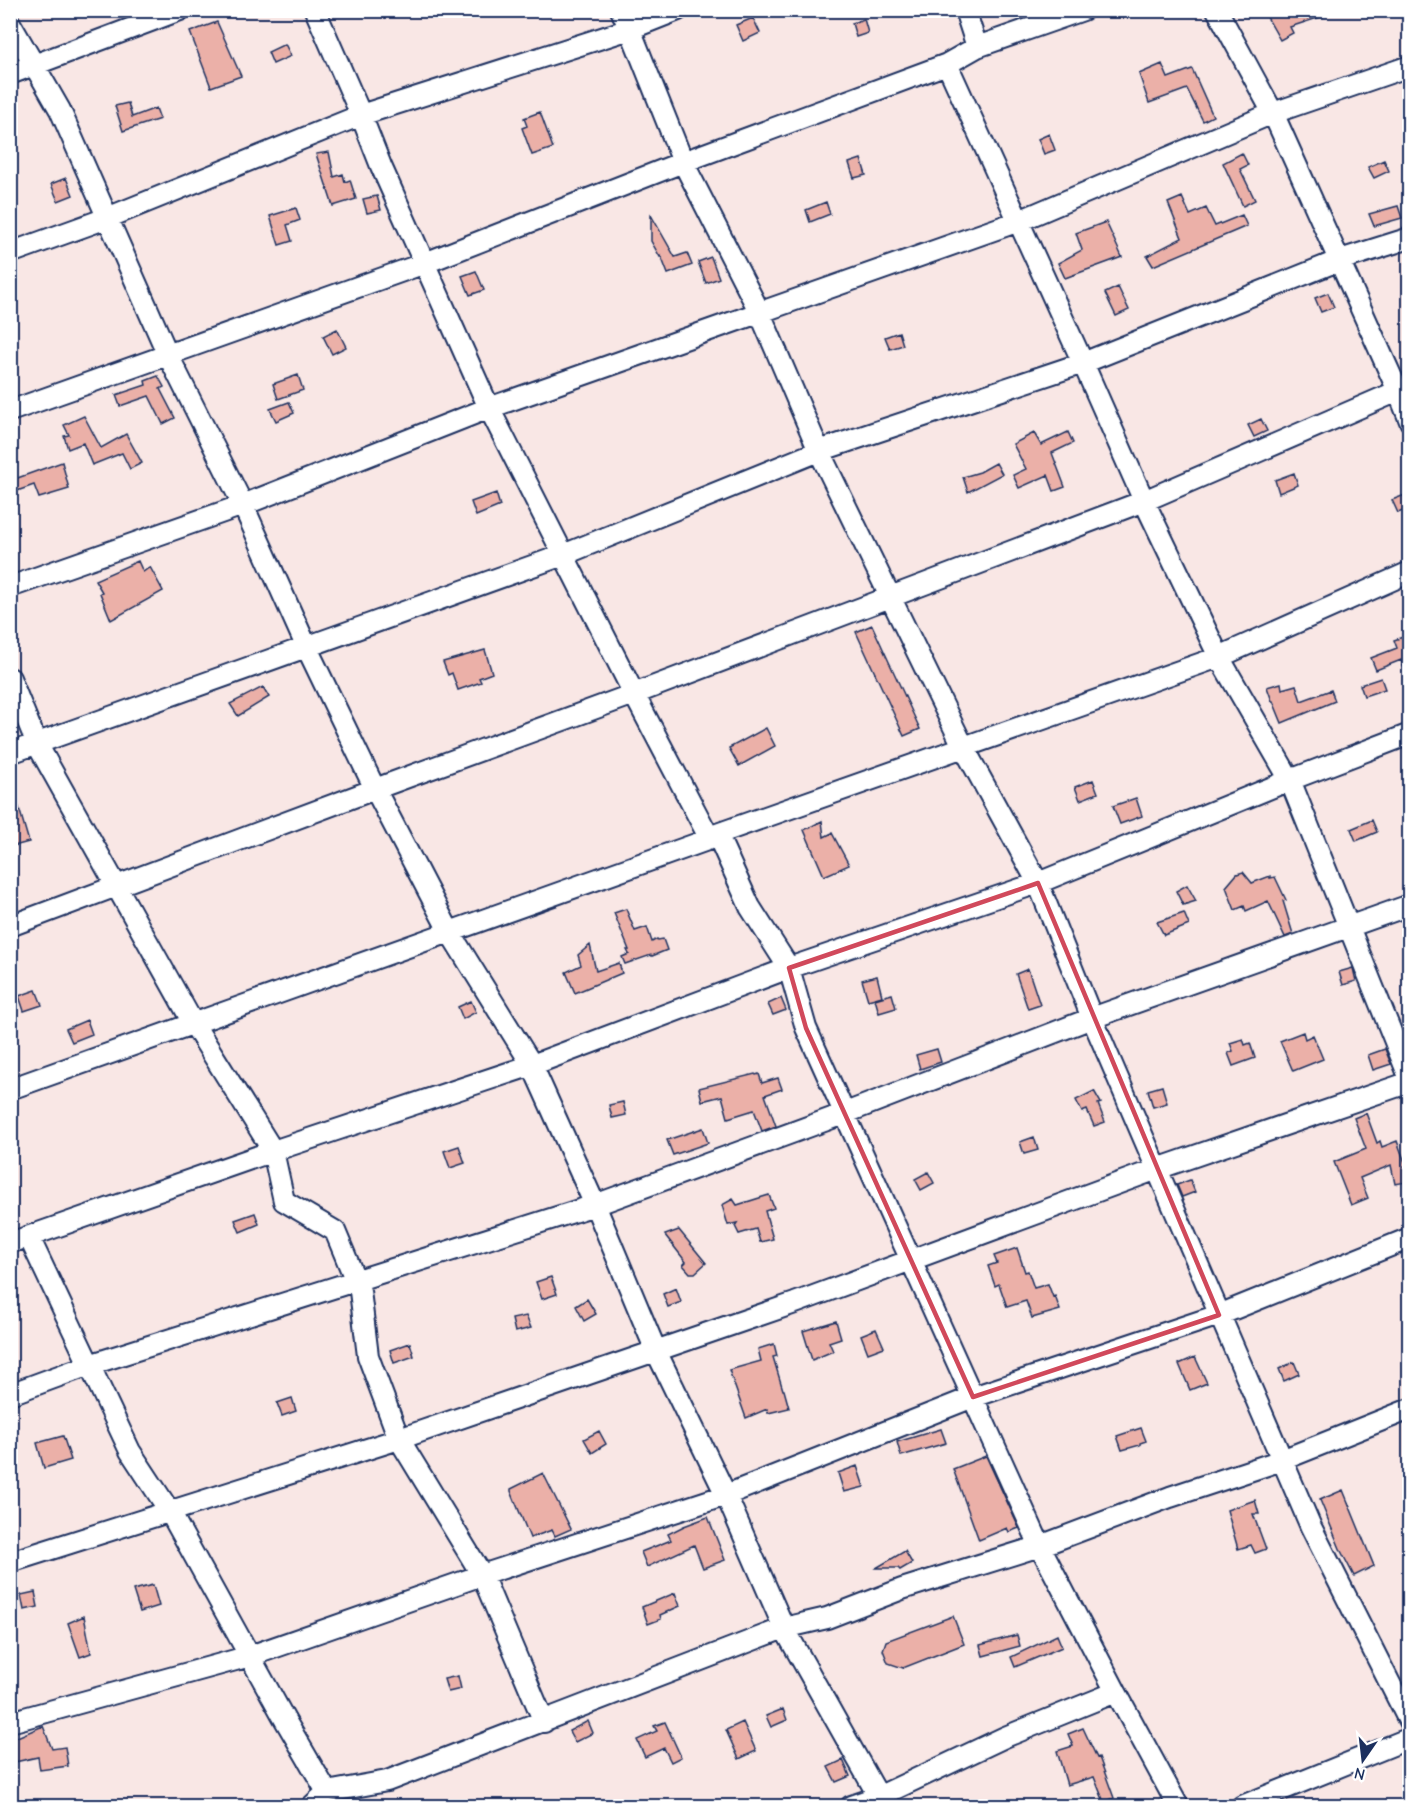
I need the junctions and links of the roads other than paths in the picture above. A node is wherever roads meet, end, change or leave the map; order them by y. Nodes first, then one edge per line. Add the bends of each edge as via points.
1 (180, 10) edge
2 (315, 10) edge
3 (621, 10) edge
4 (678, 10) edge
5 (966, 10) edge
6 (1083, 10) edge
7 (1217, 10) edge
8 (10, 23) edge
9 (630, 29) junction
10 (977, 47) junction
11 (35, 64) junction
12 (947, 64) junction
13 (1410, 66) edge
14 (10, 74) edge
15 (1273, 112) junction
16 (361, 114) junction
17 (683, 162) junction
18 (107, 218) junction
19 (1019, 221) junction
20 (1410, 238) edge
21 (10, 253) edge
22 (1340, 260) junction
23 (425, 263) junction
24 (760, 314) junction
25 (168, 355) junction
26 (1083, 363) junction
27 (1398, 391) junction
28 (489, 408) junction
29 (10, 411) edge
30 (1410, 421) edge
31 (819, 451) junction
32 (1144, 501) junction
33 (243, 505) junction
34 (563, 555) junction
35 (1410, 572) edge
36 (10, 588) edge
37 (892, 597) junction
38 (307, 648) junction
39 (1219, 657) junction
40 (10, 678) edge
41 (633, 694) junction
42 (1410, 734) edge
43 (37, 744) junction
44 (963, 746) junction
45 (10, 753) edge
46 (1290, 780) junction
47 (375, 789) junction
48 (713, 836) junction
49 (1038, 883) junction
50 (118, 885) junction
51 (1410, 905) edge
52 (10, 926) edge
53 (1349, 927) junction
54 (449, 931) junction
55 (789, 968) junction
56 (1092, 1018) junction
57 (193, 1023) junction
58 (532, 1065) junction
59 (1410, 1080) edge
60 (10, 1089) edge
61 (843, 1114) junction
62 (273, 1151) junction
63 (1157, 1169) junction
64 (595, 1205) junction
65 (1410, 1238) edge
66 (20, 1240) edge
67 (911, 1260) junction
68 (357, 1280) junction
69 (1219, 1315) junction
70 (656, 1351) junction
71 (89, 1365) junction
72 (10, 1394) edge
73 (973, 1397) junction
74 (1410, 1409) edge
75 (399, 1439) junction
76 (1282, 1460) junction
77 (726, 1495) junction
78 (170, 1512) junction
79 (1040, 1545) junction
80 (10, 1562) edge
81 (482, 1575) junction
82 (784, 1628) junction
83 (250, 1656) junction
84 (1116, 1692) junction
85 (10, 1722) edge
86 (544, 1722) junction
87 (1410, 1723) edge
88 (1410, 1738) edge
89 (327, 1792) junction
90 (882, 1801) edge
91 (312, 1806) edge
92 (851, 1806) edge
93 (1178, 1806) edge
94 (1242, 1806) edge

1 - 11 street
2 - 16 street
3 - 9 street
4 - 9 street
5 - 10 street
6 - 10 street
7 - 15 street
8 - 11 street
9 - 16 street
9 - 17 street
10 - 12 street
11 - 14 street
11 - 18 street via 60,110
12 - 17 street
12 - 19 street
13 - 15 street
15 - 19 street
15 - 22 street
16 - 18 street
16 - 23 street
17 - 23 street
17 - 24 street
18 - 21 street
18 - 25 street
19 - 24 street
19 - 26 street
20 - 22 street
22 - 26 street
22 - 27 street
23 - 25 street
23 - 28 street
24 - 28 street
24 - 31 street
25 - 29 street
25 - 33 street
26 - 31 street
26 - 32 street
27 - 30 street
27 - 32 street
28 - 33 street
28 - 34 street
31 - 34 street
31 - 37 street
32 - 37 street
32 - 39 street
33 - 36 street
33 - 38 street
34 - 38 street
34 - 41 street
35 - 39 street
37 - 41 street
37 - 44 street
38 - 43 street
38 - 47 street
39 - 44 street
39 - 46 street
40 - 43 street
41 - 47 street
41 - 48 street
42 - 46 street
43 - 45 street
43 - 50 street
44 - 48 street
44 - 49 street
46 - 49 street
46 - 53 street
47 - 50 street
47 - 54 street
48 - 54 street
48 - 55 street via 750,907
49 - 55 street
49 - 56 street
50 - 52 street
50 - 57 street
51 - 53 street
53 - 56 street
53 - 59 street
54 - 57 street
54 - 58 street
55 - 58 street
55 - 61 street via 806,1028
56 - 61 street
56 - 63 street
57 - 60 street
57 - 62 street
58 - 62 street
58 - 64 street
59 - 63 street
61 - 64 street
61 - 67 street
62 - 66 street
62 - 68 street via 284,1201 336,1231
63 - 67 street
63 - 69 street
64 - 68 street
64 - 70 street
65 - 69 street
66 - 71 street
67 - 70 street
67 - 73 street
68 - 71 street
68 - 75 street via 368,1356
69 - 73 street
69 - 76 street
70 - 75 street
70 - 77 street
71 - 72 street
71 - 78 street via 130,1451
73 - 77 street
73 - 79 street
74 - 76 street
75 - 78 street
75 - 81 street
76 - 79 street
76 - 87 street via 1311,1527
77 - 81 street
77 - 82 street
78 - 80 street
78 - 83 street
79 - 82 street via 902,1589 827,1618
79 - 84 street
81 - 83 street
81 - 86 street
82 - 86 street
82 - 90 street
83 - 85 street
83 - 89 street
84 - 90 street via 1005,1737
84 - 93 street
86 - 89 street via 387,1781
88 - 94 street
89 - 91 street
90 - 92 street

